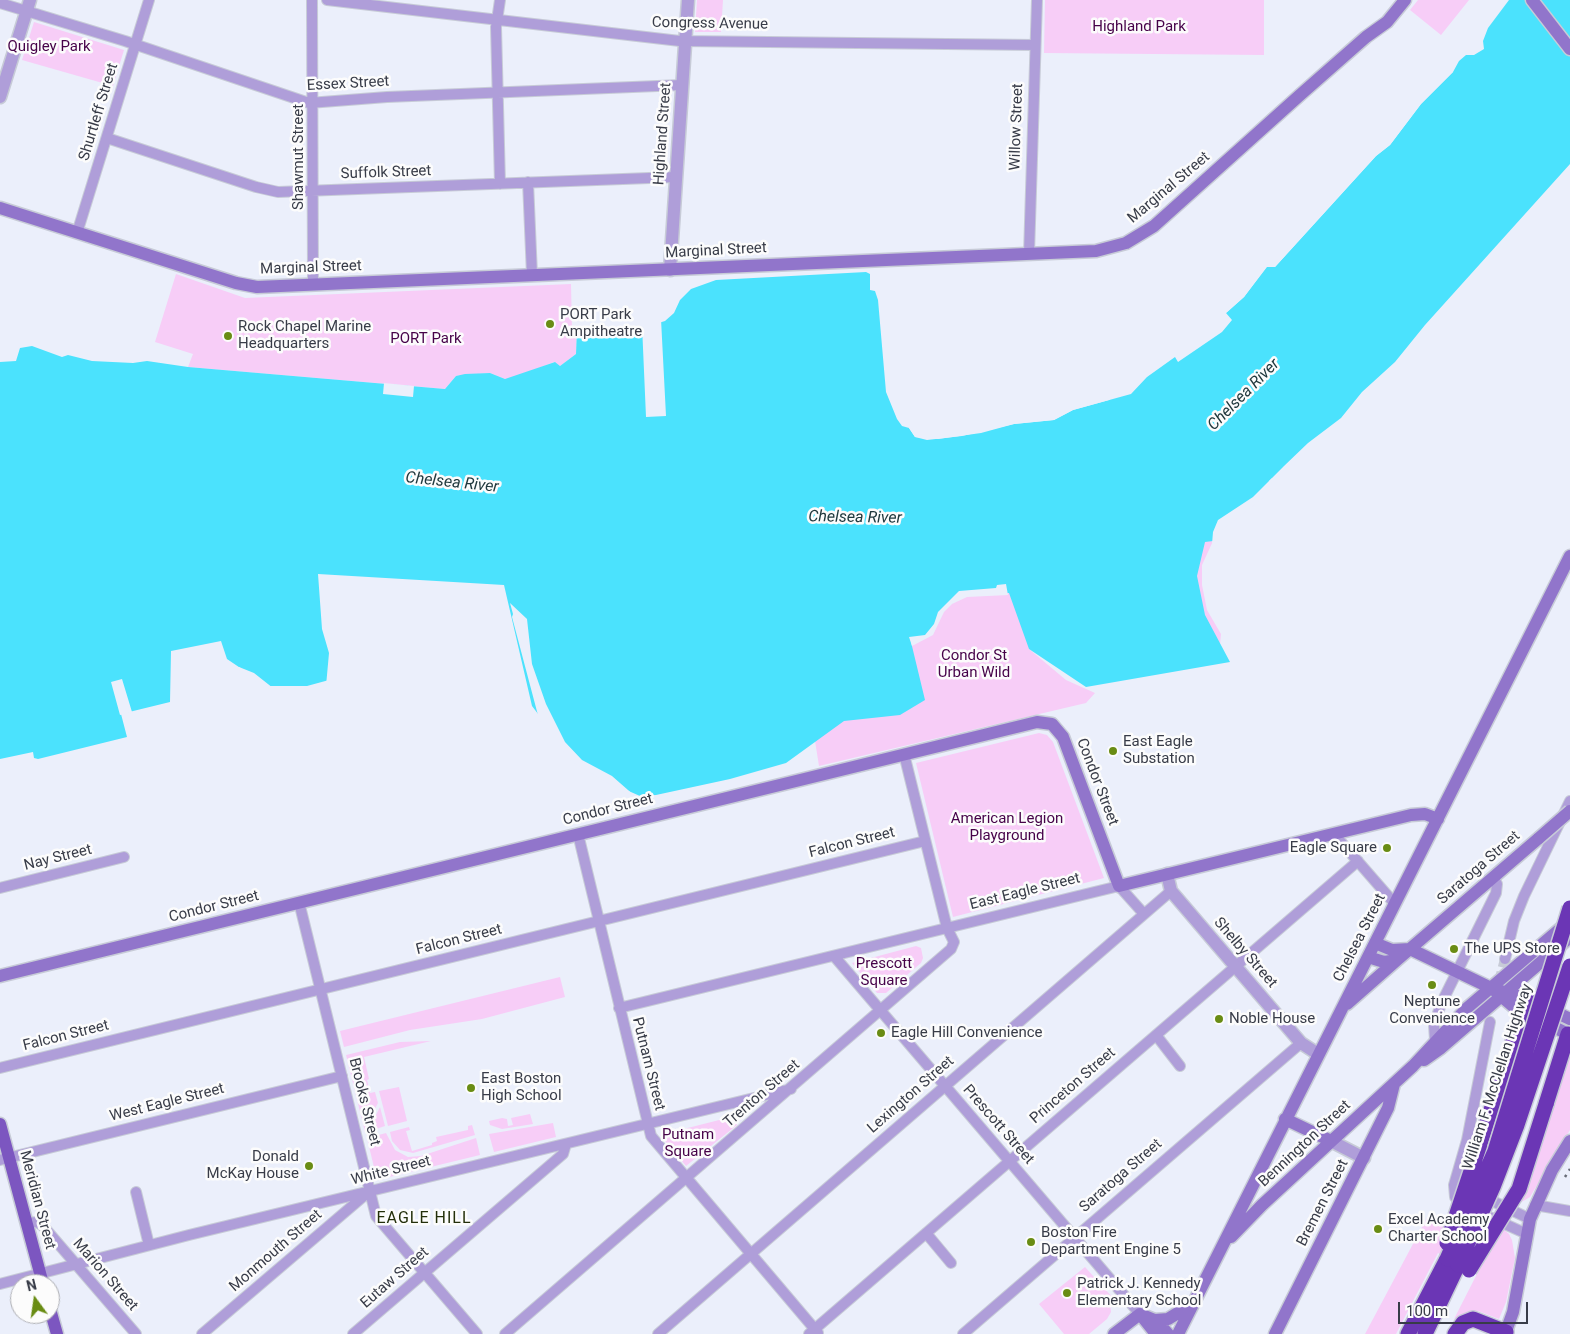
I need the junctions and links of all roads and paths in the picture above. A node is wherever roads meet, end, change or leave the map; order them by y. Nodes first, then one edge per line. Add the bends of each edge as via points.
1 (149, 0) edge
2 (312, 0) edge
3 (327, 0) edge
4 (500, 0) edge
5 (688, 0) edge
6 (1037, 0) edge
7 (1394, 0) edge
8 (1405, 0) edge
9 (1532, 0) edge
10 (0, 3) edge
11 (28, 5) edge
12 (497, 20) junction
13 (1366, 37) junction
14 (686, 42) junction
15 (1035, 45) junction
16 (135, 46) junction
17 (1570, 48) edge
18 (682, 85) junction
19 (497, 92) junction
20 (0, 97) edge
21 (314, 103) junction
22 (107, 138) junction
23 (676, 177) junction
24 (528, 182) junction
25 (500, 184) junction
26 (314, 191) junction
27 (0, 208) edge
28 (76, 232) junction
29 (1029, 254) junction
30 (670, 270) junction
31 (532, 275) junction
32 (313, 285) junction
33 (1570, 556) edge
34 (904, 754) junction
35 (1570, 801) edge
36 (1570, 811) edge
37 (1438, 819) junction
38 (578, 834) junction
39 (1334, 834) junction
40 (925, 841) junction
41 (124, 857) dead end
42 (1358, 861) junction
43 (1167, 874) junction
44 (1493, 877) junction
45 (1119, 886) junction
46 (0, 888) edge
47 (1171, 891) junction
48 (300, 902) junction
49 (1395, 904) junction
50 (1570, 908) edge
51 (1144, 914) junction
52 (1570, 920) edge
53 (599, 921) junction
54 (947, 928) junction
55 (1570, 937) edge
56 (1375, 943) junction
57 (1410, 949) junction
58 (834, 956) junction
59 (1368, 957) junction
60 (1504, 959) tunnel mouth
61 (1397, 960) junction
62 (1570, 966) edge
63 (1235, 967) junction
64 (1456, 972) junction
65 (0, 976) edge
66 (1491, 988) junction
67 (321, 989) junction
68 (1504, 994) junction
69 (1536, 1003) junction
70 (620, 1008) junction
71 (1342, 1009) junction
72 (1523, 1011) junction
73 (880, 1012) junction
74 (1490, 1022) dead end
75 (1569, 1028) edge
76 (1516, 1032) junction
77 (1156, 1035) junction
78 (1436, 1040) junction
79 (1301, 1043) junction
80 (1563, 1049) junction
81 (1318, 1054) junction
82 (1180, 1066) dead end
83 (1413, 1066) junction
84 (0, 1068) edge
85 (342, 1076) junction
86 (1394, 1084) junction
87 (944, 1088) junction
88 (790, 1089) junction
89 (1285, 1119) junction
90 (0, 1124) edge
91 (647, 1124) junction
92 (1331, 1141) junction
93 (1570, 1141) edge
94 (566, 1144) junction
95 (1464, 1153) junction
96 (1364, 1158) junction
97 (5, 1159) edge
98 (1008, 1162) junction
99 (686, 1178) junction
100 (136, 1192) dead end
101 (370, 1192) junction
102 (1535, 1206) junction
103 (1570, 1211) edge
104 (1530, 1219) junction
105 (27, 1223) junction
106 (926, 1233) junction
107 (1528, 1234) junction
108 (1074, 1238) junction
109 (150, 1245) junction
110 (1221, 1248) junction
111 (751, 1254) junction
112 (951, 1263) dead end
113 (75, 1264) junction
114 (1455, 1267) junction
115 (424, 1273) junction
116 (41, 1274) edge
117 (53, 1274) edge
118 (1193, 1304) junction
119 (1140, 1314) junction
120 (1155, 1320) junction
121 (814, 1332) edge
122 (1505, 1333) edge
123 (136, 1334) edge
124 (202, 1334) edge
125 (353, 1334) edge
126 (477, 1334) edge
127 (505, 1334) edge
128 (658, 1334) edge
129 (963, 1334) edge
130 (1114, 1334) edge
131 (1156, 1334) edge
132 (1168, 1334) edge
133 (1178, 1334) edge
134 (1275, 1334) edge
135 (1408, 1334) edge
136 (1425, 1334) edge
137 (1436, 1334) edge
138 (1455, 1334) edge

1 - 16 street, Shurtleff Street
2 - 21 street, Shawmut Street
3 - 12 street, Congress Avenue
4 - 12 street
5 - 14 street, Highland Street
6 - 15 street, Willow Street
7 - 13 main road, Marginal Street
8 - 13 main road, Marginal Street via 1392,18
9 - 17 main road
10 - 11 street, Essex Street
11 - 16 street, Essex Street
11 - 20 street
12 - 14 street, Congress Avenue
12 - 19 street
13 - 29 main road, Marginal Street via 1148,231 1103,250
14 - 15 street, Congress Avenue
14 - 18 street, Highland Street
15 - 29 street, Willow Street
16 - 21 street, Essex Street
16 - 22 street, Shurtleff Street
18 - 19 street, Essex Street
18 - 23 street, Highland Street
19 - 21 street, Essex Street
19 - 25 street
21 - 26 street, Shawmut Street
22 - 26 street, Suffolk Street via 263,190
22 - 28 street, Shurtleff Street
23 - 24 street, Suffolk Street
23 - 30 street, Highland Street
24 - 25 street, Suffolk Street
24 - 31 street
25 - 26 street, Suffolk Street
26 - 32 street, Shawmut Street
27 - 28 main road, Marginal Street
28 - 32 main road, Marginal Street via 246,286
29 - 30 main road, Marginal Street
30 - 31 main road, Marginal Street
31 - 32 main road, Marginal Street
33 - 37 main road, Chelsea Street
34 - 38 main road, Condor Street
34 - 40 street
34 - 45 main road, Condor Street via 1034,722 1052,724 1064,740
35 - 60 street via 1526,889
36 - 44 main road, Saratoga Street, bridge
37 - 39 main road, East Eagle Street via 1416,814
37 - 49 main road, Chelsea Street
38 - 48 main road, Condor Street
38 - 53 street, Putnam Street
39 - 42 street
39 - 43 main road, East Eagle Street
40 - 53 street, Falcon Street
40 - 54 street
41 - 46 street, Nay Street
42 - 49 street
42 - 63 street, Princeton Street
43 - 45 main road, East Eagle Street
43 - 47 street
44 - 57 main road, Saratoga Street
44 - 64 street via 1497,887 1495,896
45 - 51 street
45 - 54 street, East Eagle Street
47 - 51 street, Lexington Street
47 - 63 street, Shelby Street
48 - 65 main road, Condor Street
48 - 67 street, Brooks Street
49 - 56 main road, Chelsea Street
50 - 114 highway, William F. McClellan Highway, bridge via 1495,1152
51 - 87 street, Lexington Street
52 - 66 main road, Bennington Street
53 - 67 street, Falcon Street
53 - 70 street, Putnam Street
54 - 58 street, East Eagle Street
54 - 73 street, Trenton Street via 954,942 952,949
55 - 68 main road, Bennington Street
56 - 57 main road via 1392,950
56 - 59 main road, Chelsea Street
57 - 61 main road, Saratoga Street
57 - 64 main road
58 - 70 street, East Eagle Street
58 - 73 street, Prescott Street
59 - 61 main road via 1384,962
59 - 71 main road, Chelsea Street
61 - 71 main road, Saratoga Street
62 - 114 highway, William F. McClellan Highway, bridge via 1528,1095 1493,1187
63 - 77 street, Princeton Street
63 - 79 street, Shelby Street
64 - 66 main road
64 - 78 street via 1436,1016
66 - 68 main road
66 - 78 main road, Bennington Street
67 - 84 street, Falcon Street
67 - 85 street, Brooks Street
68 - 69 main road
68 - 72 main road
68 - 83 main road, Bennington Street via 1441,1048
69 - 72 highway via 1531,1003
69 - 75 main road
70 - 91 street, Putnam Street
71 - 81 main road, Chelsea Street
72 - 75 main road
72 - 76 highway
73 - 87 street, Prescott Street
73 - 88 street, Trenton Street
74 - 95 street
75 - 80 highway
76 - 80 highway via 1532,1029 1557,1040
76 - 114 highway, bridge via 1448,1235
77 - 82 street
77 - 98 street, Princeton Street
78 - 83 main road, Bennington Street
79 - 81 street, Shelby Street
79 - 108 street, Saratoga Street
80 - 114 highway, bridge via 1519,1189
81 - 89 main road, Chelsea Street
83 - 86 main road, Bennington Street
85 - 97 street, West Eagle Street
85 - 101 street, Brooks Street
86 - 92 main road, Bennington Street
86 - 96 main road, Bremen Street via 1392,1099
87 - 98 street, Prescott Street
87 - 111 street, Lexington Street
88 - 91 street, White Street
88 - 99 street, Trenton Street
89 - 92 main road
89 - 110 main road, Chelsea Street
90 - 97 main road, Meridian Street
91 - 94 street, White Street
91 - 99 street, Putnam Street via 651,1136
92 - 96 street
92 - 110 main road, Bennington Street via 1258,1208
93 - 102 main road
94 - 101 street, White Street
94 - 115 street, Eutaw Street via 563,1154
95 - 104 street via 1462,1177 1468,1189
95 - 107 street via 1454,1185 1456,1199
96 - 134 main road, Bremen Street
97 - 105 main road, Meridian Street
98 - 106 street, Princeton Street
98 - 108 street, Prescott Street
99 - 111 street, Putnam Street
99 - 127 street, Trenton Street
100 - 109 street
101 - 109 street, White Street
101 - 115 street, Brooks Street via 378,1218
101 - 124 street, Monmouth Street
102 - 103 street
102 - 104 main road
104 - 107 main road
105 - 113 street, Marion Street via 37,1222 43,1226
105 - 116 main road, Meridian Street
106 - 112 street
106 - 121 street, Princeton Street
107 - 122 main road via 1514,1312
108 - 119 street, Prescott Street
108 - 129 street, Saratoga Street
109 - 113 street, White Street
110 - 118 main road, Chelsea Street
111 - 121 street, Putnam Street
111 - 128 street, Lexington Street
113 - 117 street, White Street
113 - 123 street, Marion Street
114 - 135 highway, William F. McClellan Highway
114 - 136 highway, William F. McClellan Highway
114 - 137 highway
115 - 125 street, Eutaw Street
115 - 126 street, Brooks Street
118 - 120 main road via 1172,1317
118 - 133 main road, Chelsea Street
119 - 120 main road, Prescott Street
119 - 130 main road
119 - 131 main road, Prescott Street
120 - 132 main road, Prescott Street
122 - 138 highway via 1473,1319 1461,1324

